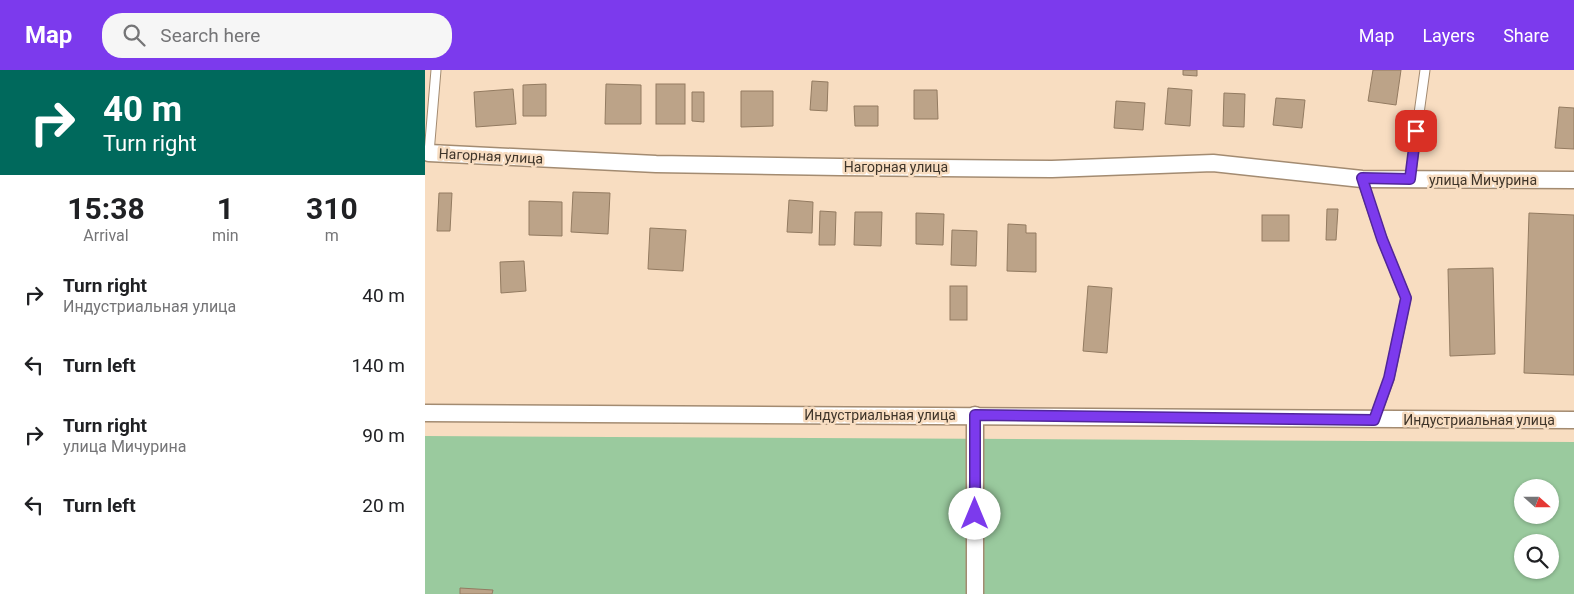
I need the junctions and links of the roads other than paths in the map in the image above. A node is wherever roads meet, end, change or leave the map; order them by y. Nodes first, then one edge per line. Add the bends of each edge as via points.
1 (436, 70) edge
2 (1425, 70) edge
3 (429, 153) joint
4 (1362, 178) junction
5 (1410, 179) junction
6 (1574, 180) edge
7 (425, 413) edge
8 (975, 415) junction
9 (1374, 420) junction
10 (1574, 420) edge
11 (975, 594) edge

1 - 3 lane
2 - 5 lane
3 - 4 street, Нагорная улица via 655,164 820,167 1052,169 1213,163
4 - 5 street, улица Мичурина
4 - 9 lane via 1406,298 1389,378
5 - 6 street, улица Мичурина
7 - 8 street, Индустриальная улица
8 - 9 street, Индустриальная улица
8 - 11 street
9 - 10 street, Индустриальная улица

